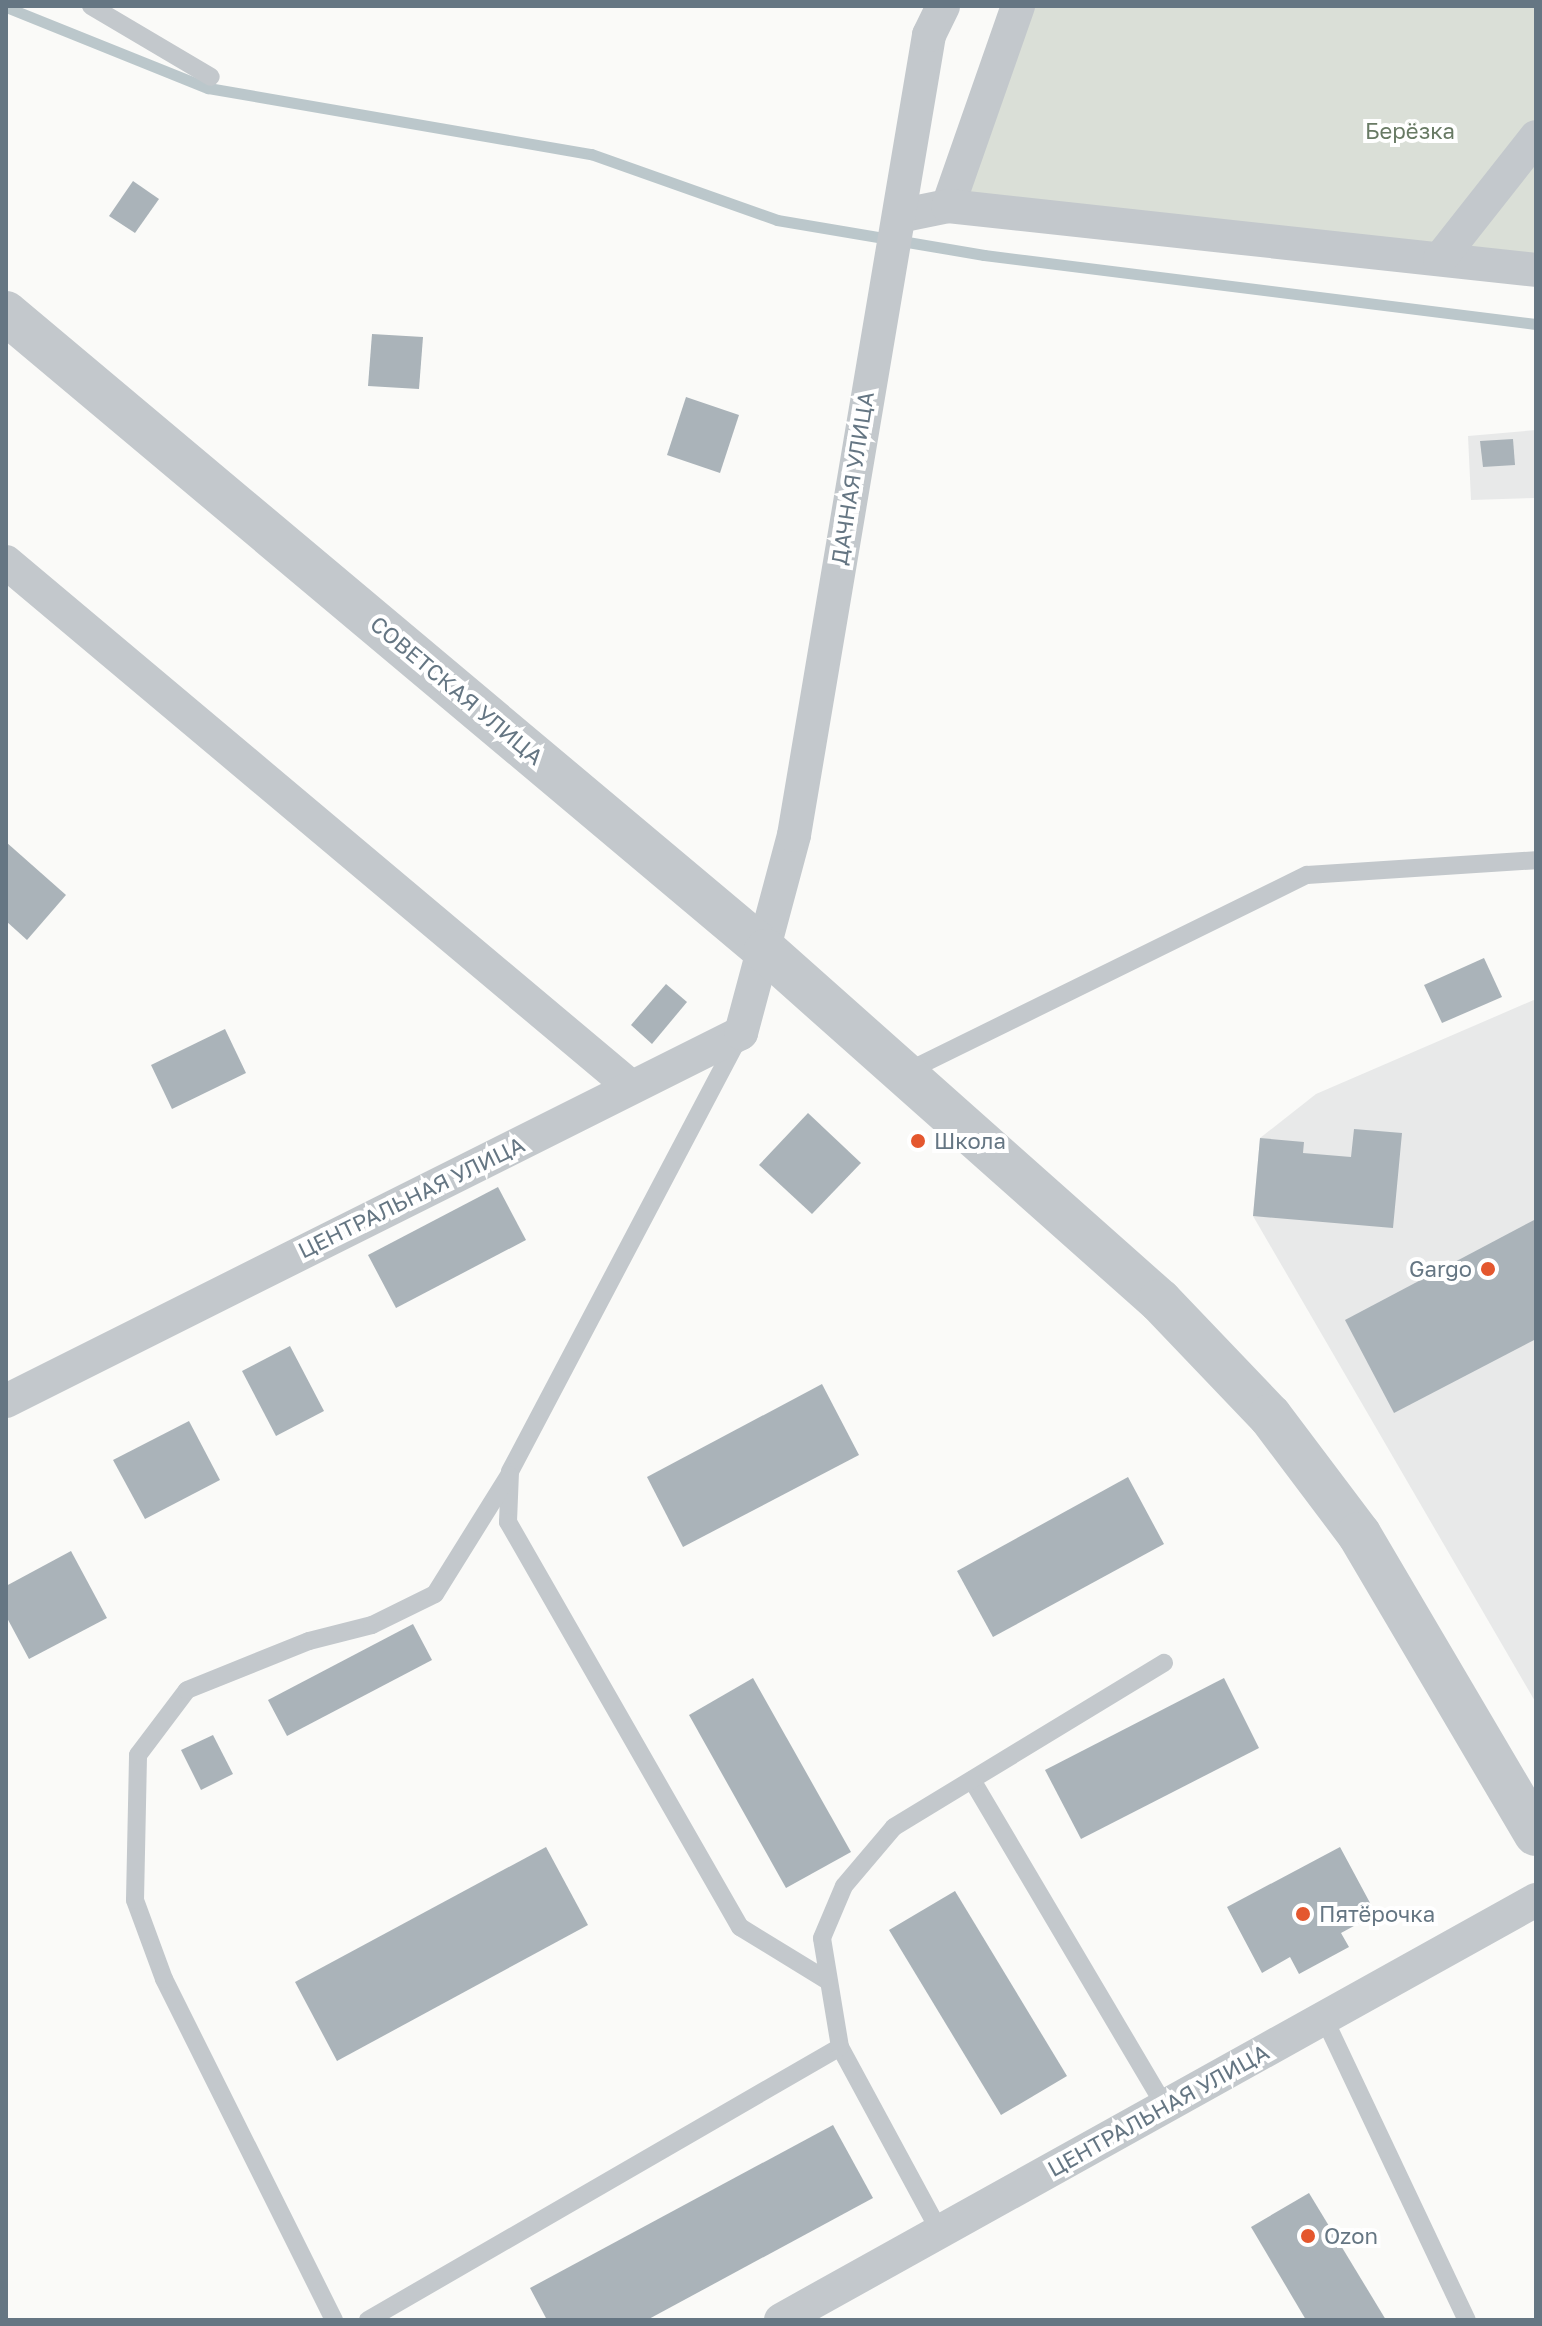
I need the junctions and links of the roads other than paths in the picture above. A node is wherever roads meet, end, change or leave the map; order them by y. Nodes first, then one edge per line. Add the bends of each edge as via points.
1 (91, 6) edge
2 (943, 6) edge
3 (1018, 6) edge
4 (211, 77) dead end
5 (1536, 137) edge
6 (948, 206) junction
7 (899, 217) junction
8 (1440, 259) junction
9 (1536, 270) edge
10 (6, 313) edge
11 (6, 562) edge
12 (1536, 860) edge
13 (766, 951) junction
14 (741, 1033) junction
15 (904, 1073) junction
16 (631, 1087) junction
17 (6, 1401) edge
18 (510, 1472) junction
19 (1164, 1663) dead end
20 (972, 1780) junction
21 (1536, 1834) edge
22 (1536, 1900) edge
23 (825, 1979) junction
24 (1324, 2018) junction
25 (840, 2047) junction
26 (1165, 2106) junction
27 (940, 2232) junction
28 (334, 2320) edge
29 (368, 2320) edge
30 (781, 2320) edge
31 (1467, 2320) edge

1 - 4 lane
2 - 7 street, ДАЧНАЯ УЛИЦА via 929,35
3 - 6 street
5 - 8 street
6 - 7 street
6 - 8 street
7 - 13 street, ДАЧНАЯ УЛИЦА via 794,835
8 - 9 street
10 - 13 street, СОВЕТСКАЯ УЛИЦА
11 - 16 street
12 - 15 lane via 1307,875
13 - 14 street
13 - 15 street, СОВЕТСКАЯ УЛИЦА
14 - 16 street, ЦЕНТРАЛЬНАЯ УЛИЦА
14 - 18 lane
15 - 21 street, СОВЕТСКАЯ УЛИЦА via 1160,1301 1270,1416 1359,1534
16 - 17 street, ЦЕНТРАЛЬНАЯ УЛИЦА
18 - 23 lane via 508,1522 740,1927
18 - 28 lane via 435,1594 372,1625 309,1641 187,1690 138,1755 135,1900 164,1979
19 - 20 lane
20 - 23 lane via 894,1827 844,1886 822,1938
20 - 26 lane
22 - 24 street, ЦЕНТРАЛЬНАЯ УЛИЦА
23 - 25 lane
24 - 26 street, ЦЕНТРАЛЬНАЯ УЛИЦА
24 - 31 lane
25 - 27 lane
25 - 29 lane
26 - 27 street, ЦЕНТРАЛЬНАЯ УЛИЦА
27 - 30 street, ЦЕНТРАЛЬНАЯ УЛИЦА

